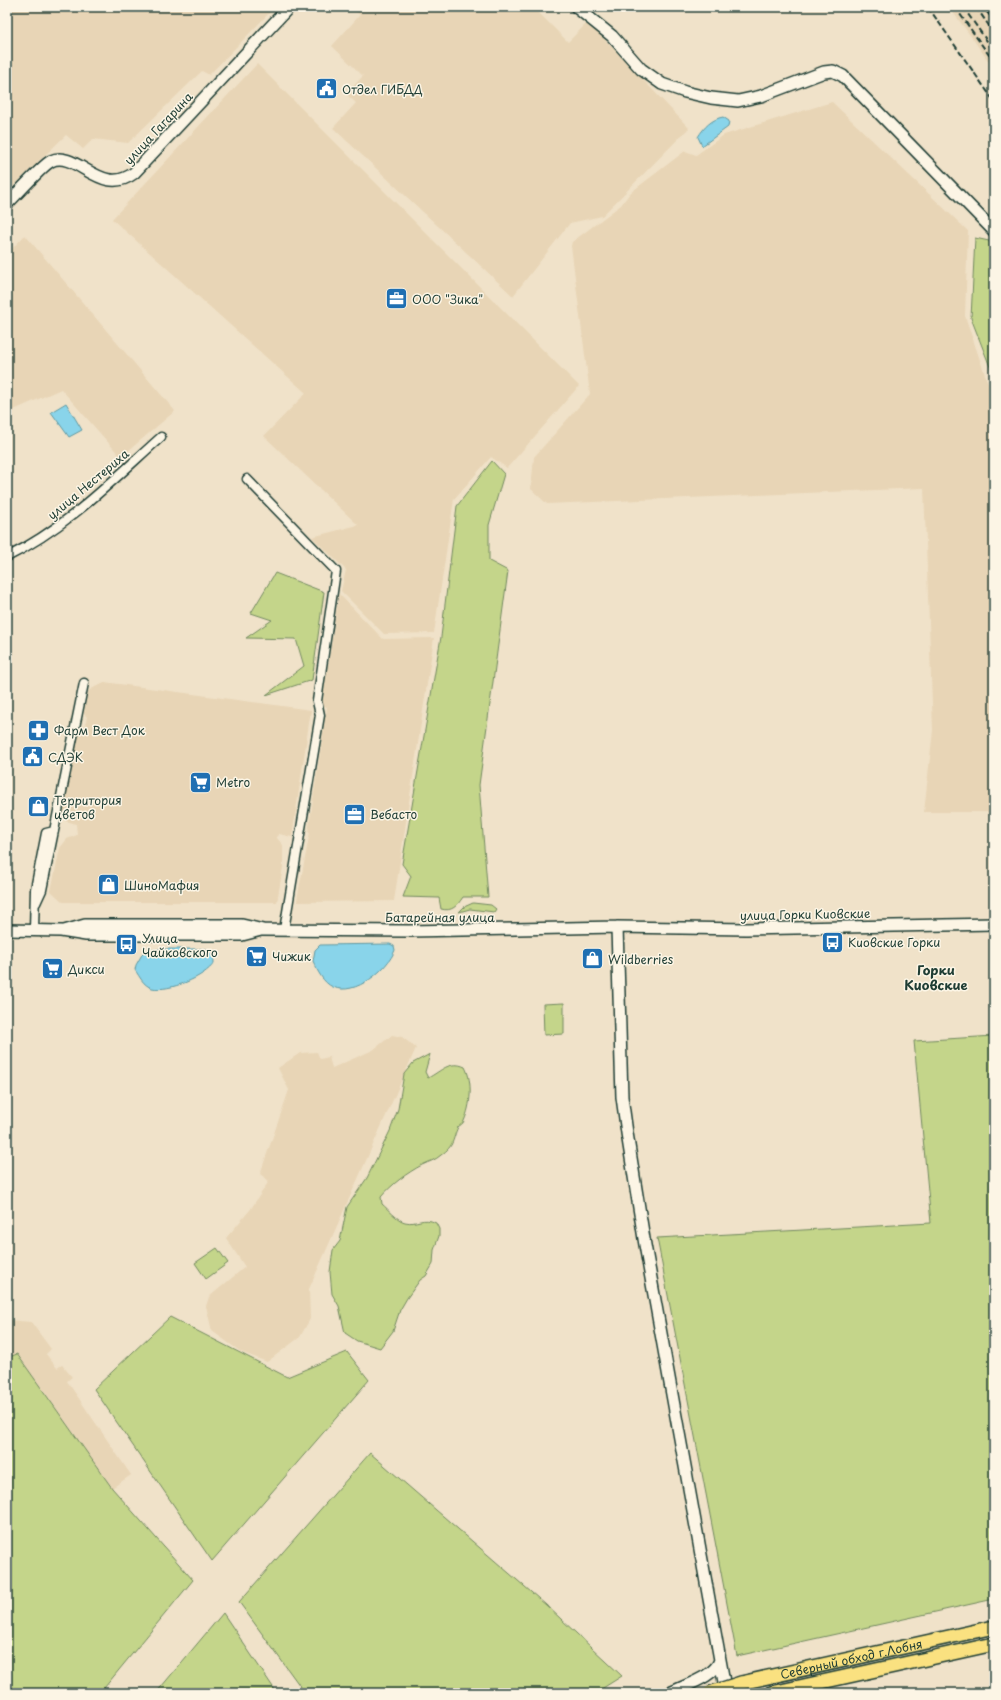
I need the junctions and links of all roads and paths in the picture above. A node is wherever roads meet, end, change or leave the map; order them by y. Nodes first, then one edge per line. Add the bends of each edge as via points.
1 (288, 7) edge
2 (576, 7) edge
3 (7, 204) edge
4 (994, 230) edge
5 (160, 437) dead end
6 (247, 479) dead end
7 (7, 557) edge
8 (84, 683) dead end
9 (994, 924) edge
10 (618, 927) junction
11 (7, 930) edge
12 (34, 930) junction
13 (284, 930) junction
14 (994, 1627) edge
15 (994, 1644) edge
16 (720, 1660) junction
17 (670, 1693) edge
18 (710, 1693) edge
19 (726, 1693) edge
20 (772, 1693) edge

1 - 3 street, улица Гагарина via 126,179 109,181 63,159 51,161
2 - 4 street via 612,36 641,69 662,84 685,92 711,98 738,100 761,96 824,72 833,71 843,76
5 - 7 street, улица Нестериха via 78,511 47,534
6 - 13 street via 336,571 317,701 320,715
8 - 12 street via 35,889
9 - 10 street, улица Горки Киовские via 746,929
10 - 13 street, Батарейная улица via 409,931
10 - 16 street via 622,1098 645,1245
11 - 12 street, Батарейная улица
12 - 13 street, Батарейная улица via 86,935 242,935 263,930
14 - 18 main road, Северный обход г.Лобня, bridge via 742,1683
15 - 20 main road, Северный обход г.Лобня
16 - 17 street via 718,1668 707,1676
16 - 19 street

